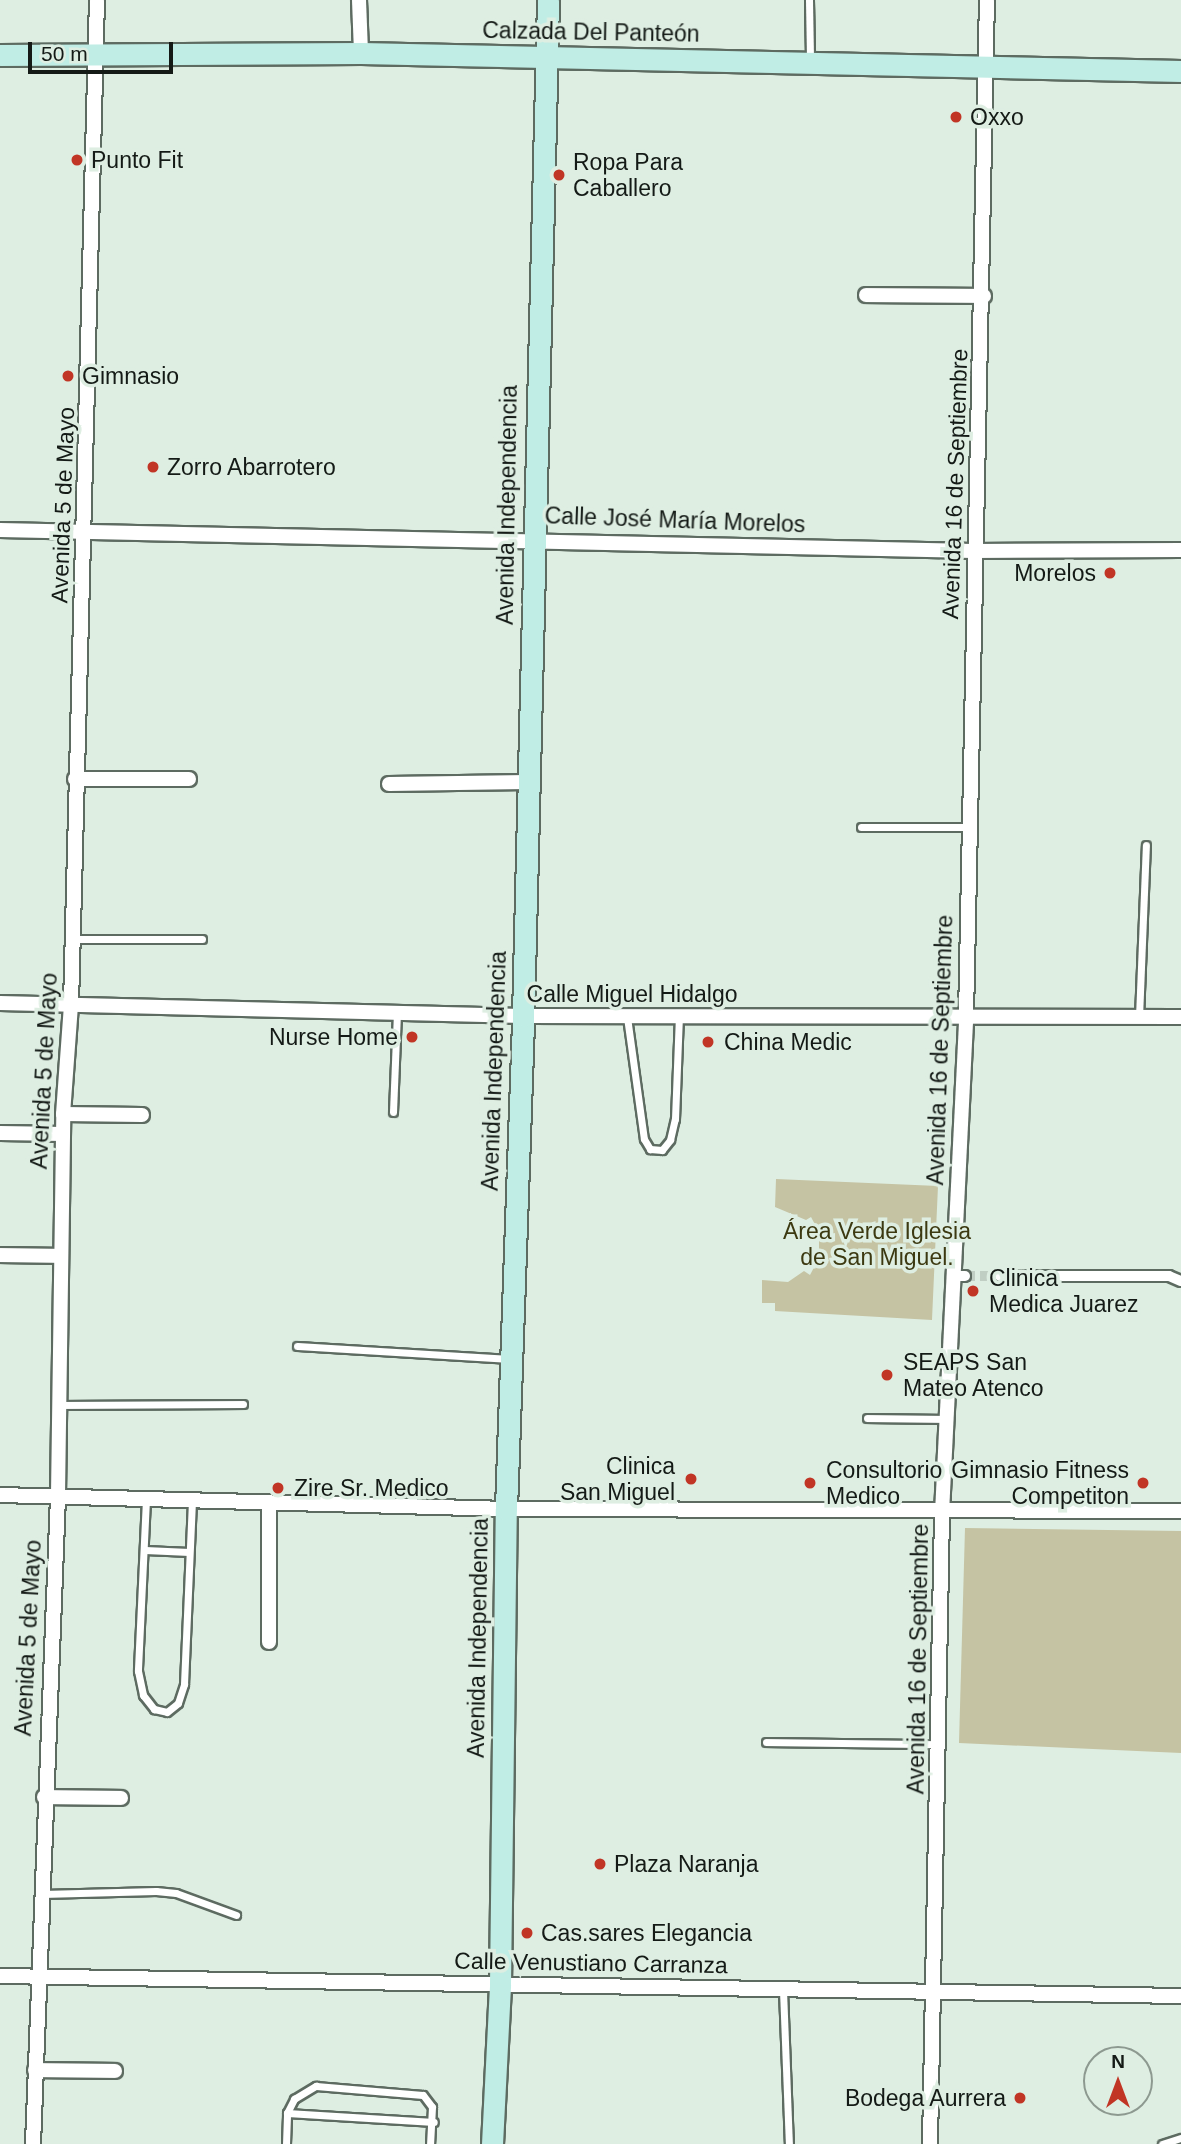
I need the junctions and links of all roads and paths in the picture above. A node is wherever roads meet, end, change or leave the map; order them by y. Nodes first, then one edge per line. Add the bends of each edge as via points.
1 (97, 0) edge
2 (359, 0) edge
3 (548, 0) edge
4 (809, 0) edge
5 (987, 0) edge
6 (362, 53) junction
7 (0, 55) edge
8 (96, 55) junction
9 (546, 57) junction
10 (810, 64) junction
11 (985, 67) junction
12 (1181, 71) edge
13 (866, 295) dead end
14 (984, 296) junction
15 (0, 530) edge
16 (86, 532) junction
17 (532, 539) junction
18 (1181, 550) edge
19 (973, 551) junction
20 (75, 779) junction
21 (189, 779) dead end
22 (527, 782) junction
23 (389, 783) dead end
24 (860, 827) dead end
25 (969, 827) junction
26 (1146, 845) dead end
27 (72, 939) junction
28 (202, 939) dead end
29 (0, 1003) edge
30 (71, 1005) junction
31 (397, 1013) junction
32 (523, 1016) junction
33 (627, 1017) junction
34 (679, 1017) junction
35 (966, 1017) junction
36 (1139, 1017) junction
37 (1181, 1017) edge
38 (393, 1112) dead end
39 (63, 1114) junction
40 (142, 1115) dead end
41 (0, 1133) edge
42 (63, 1134) junction
43 (0, 1255) edge
44 (61, 1256) junction
45 (1000, 1276) tunnel mouth
46 (1181, 1281) edge
47 (297, 1346) dead end
48 (511, 1360) junction
49 (243, 1404) dead end
50 (59, 1405) junction
51 (867, 1418) dead end
52 (947, 1419) junction
53 (0, 1495) edge
54 (58, 1495) junction
55 (146, 1498) junction
56 (192, 1499) junction
57 (269, 1502) junction
58 (506, 1509) junction
59 (1181, 1511) edge
60 (942, 1513) junction
61 (145, 1550) junction
62 (189, 1552) junction
63 (269, 1642) dead end
64 (766, 1742) dead end
65 (939, 1744) junction
66 (44, 1797) junction
67 (121, 1798) dead end
68 (41, 1894) junction
69 (236, 1915) dead end
70 (0, 1976) edge
71 (38, 1977) junction
72 (500, 1984) junction
73 (783, 1989) junction
74 (936, 1992) junction
75 (1181, 1996) edge
76 (35, 2070) junction
77 (115, 2071) dead end
78 (287, 2113) junction
79 (433, 2122) junction
80 (1181, 2138) edge
81 (33, 2144) edge
82 (286, 2144) edge
83 (430, 2144) edge
84 (492, 2144) edge
85 (789, 2144) edge
86 (930, 2144) edge
87 (1162, 2144) edge

1 - 8 street, Avenida 5 de Mayo
2 - 6 street
3 - 9 main road, Avenida Independencia
4 - 10 lane
5 - 11 street, Avenida 16 de Septiembre
6 - 8 main road, Calzada Del Panteón
6 - 9 main road, Calzada Del Panteón
7 - 8 main road, Calzada Del Panteón
8 - 16 street, Avenida 5 de Mayo
9 - 10 main road, Calzada Del Panteón
9 - 17 main road, Avenida Independencia
10 - 11 main road, Calzada Del Panteón
11 - 12 main road, Calzada Del Panteón
11 - 14 street, Avenida 16 de Septiembre
13 - 14 street
14 - 19 street, Avenida 16 de Septiembre
15 - 16 street, Calle José María Morelos
16 - 17 street, Calle José María Morelos
16 - 20 street, Avenida 5 de Mayo
17 - 19 street, Calle José María Morelos
17 - 22 main road, Avenida Independencia
18 - 19 street, Calle José María Morelos
19 - 25 street, Avenida 16 de Septiembre
20 - 21 street
20 - 27 street, Avenida 5 de Mayo
22 - 23 street
22 - 32 main road, Avenida Independencia
24 - 25 lane
25 - 35 street, Avenida 16 de Septiembre
26 - 36 lane
27 - 28 lane
27 - 30 street, Avenida 5 de Mayo
29 - 30 street, Calle Miguel Hidalgo
30 - 31 street, Calle Miguel Hidalgo
30 - 39 street, Avenida 5 de Mayo
31 - 32 street, Calle Miguel Hidalgo
31 - 38 lane
32 - 33 street, Calle Miguel Hidalgo
32 - 48 main road, Avenida Independencia
33 - 34 street, Calle Miguel Hidalgo
33 - 34 lane via 644,1139 650,1149 662,1150 670,1140 675,1119
34 - 35 street, Calle Miguel Hidalgo
35 - 36 street, Calle Miguel Hidalgo
35 - 52 street, Avenida 16 de Septiembre via 960,1276
36 - 37 street, Calle Miguel Hidalgo
39 - 40 street
39 - 42 street, Avenida 5 de Mayo
41 - 42 street
42 - 44 street, Avenida 5 de Mayo
43 - 44 street
44 - 50 street, Avenida 5 de Mayo
45 - 46 street via 1169,1276
47 - 48 lane
48 - 58 main road, Avenida Independencia
49 - 50 lane
50 - 54 street, Avenida 5 de Mayo
51 - 52 lane
52 - 60 street, Avenida 16 de Septiembre
53 - 54 street
54 - 55 street
54 - 66 street, Avenida 5 de Mayo
55 - 56 street
55 - 61 lane
56 - 57 street
56 - 62 lane
57 - 58 street
57 - 63 street
58 - 60 street via 730,1507
58 - 72 main road, Avenida Independencia
59 - 60 street
60 - 65 street, Avenida 16 de Septiembre
61 - 62 lane
61 - 62 lane via 138,1671 143,1695 154,1709 167,1712 178,1703 184,1684
64 - 65 lane
65 - 74 street, Avenida 16 de Septiembre
66 - 67 street
66 - 68 street, Avenida 5 de Mayo
68 - 69 lane via 166,1892
68 - 71 street, Avenida 5 de Mayo
70 - 71 street, Calle Venustiano Carranza
71 - 72 street, Calle Venustiano Carranza
71 - 76 street, Avenida 5 de Mayo
72 - 73 street, Calle Venustiano Carranza
72 - 84 main road, Avenida Independencia
73 - 74 street, Calle Venustiano Carranza
73 - 85 lane
74 - 75 street, Calle Venustiano Carranza
74 - 86 street, Avenida 16 de Septiembre
76 - 77 street
76 - 81 street, Avenida 5 de Mayo
78 - 79 lane
78 - 79 lane via 300,2092 327,2086 423,2095 432,2107
78 - 82 lane
79 - 83 lane
80 - 87 lane

